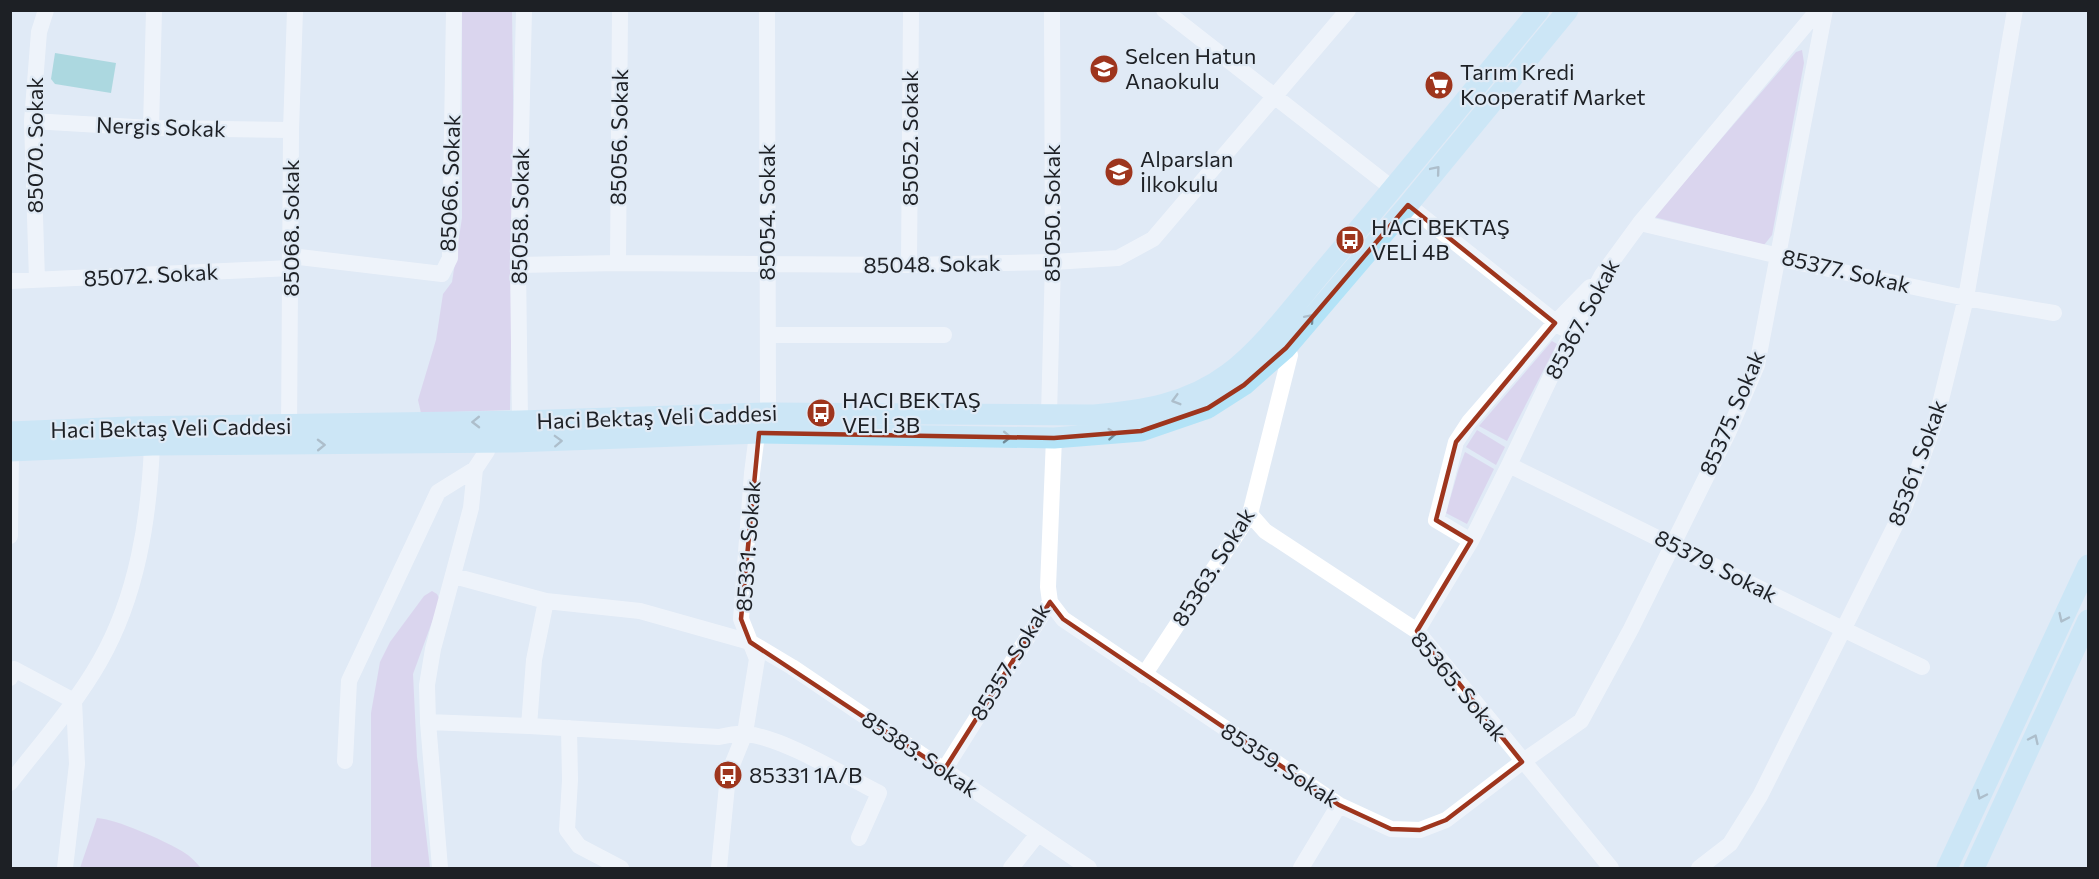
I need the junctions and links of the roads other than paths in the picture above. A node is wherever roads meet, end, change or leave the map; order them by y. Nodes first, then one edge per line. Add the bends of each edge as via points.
1 (46, 10) edge
2 (154, 10) edge
3 (295, 10) edge
4 (454, 10) edge
5 (524, 10) edge
6 (620, 10) edge
7 (767, 10) edge
8 (911, 10) edge
9 (1052, 10) edge
10 (1164, 10) edge
11 (1348, 10) edge
12 (1539, 10) edge
13 (1568, 10) edge
14 (1818, 10) edge
15 (1825, 10) edge
16 (2015, 10) edge
17 (1276, 96) junction
18 (32, 122) junction
19 (151, 128) junction
20 (291, 130) junction
21 (1392, 188) junction
22 (1408, 205) junction
23 (1640, 223) junction
24 (1779, 256) junction
25 (291, 262) junction
26 (1053, 262) junction
27 (618, 263) junction
28 (767, 264) junction
29 (518, 265) junction
30 (909, 265) junction
31 (1602, 275) junction
32 (37, 280) junction
33 (10, 281) edge
34 (1966, 298) junction
35 (2054, 313) dead end
36 (1555, 323) junction
37 (1571, 334) junction
38 (768, 335) junction
39 (944, 335) dead end
40 (1286, 348) junction
41 (1049, 415) junction
42 (520, 421) junction
43 (763, 423) junction
44 (10, 432) edge
45 (289, 435) junction
46 (1054, 438) junction
47 (488, 443) junction
48 (152, 446) junction
49 (11, 451) edge
50 (1509, 465) junction
51 (475, 469) junction
52 (1250, 514) junction
53 (10, 536) edge
54 (1471, 541) junction
55 (1672, 544) junction
56 (2088, 565) edge
57 (453, 576) junction
58 (546, 601) junction
59 (1050, 602) junction
60 (2088, 620) edge
61 (1417, 631) junction
62 (1844, 631) junction
63 (750, 642) junction
64 (1922, 667) dead end
65 (1144, 675) junction
66 (10, 678) edge
67 (74, 700) junction
68 (428, 722) junction
69 (529, 726) junction
70 (569, 728) junction
71 (745, 733) junction
72 (345, 761) dead end
73 (1522, 762) junction
74 (944, 770) junction
75 (10, 783) edge
76 (1339, 805) junction
77 (1038, 835) junction
78 (860, 838) dead end
79 (65, 868) edge
80 (440, 868) edge
81 (621, 868) edge
82 (719, 868) edge
83 (1011, 868) edge
84 (1089, 868) edge
85 (1301, 868) edge
86 (1611, 868) edge
87 (1699, 868) edge
88 (1947, 868) edge
89 (1974, 868) edge

1 - 18 street, 85070. Sokak via 39,32
2 - 19 street
3 - 20 street, 85068. Sokak
4 - 25 street, 85066. Sokak via 450,258 442,274
5 - 29 street, 85058. Sokak
6 - 27 street, 85056. Sokak
7 - 28 street, 85054. Sokak
8 - 30 street, 85052. Sokak
9 - 26 street, 85050. Sokak
10 - 17 street
11 - 17 street, 85048. Sokak
12 - 21 main road, Haci Bektaş Veli Caddesi
22 -> 13 main road, Haci Bektaş Veli Caddesi
14 - 23 street, 85367. Sokak
15 - 24 street, 85375. Sokak
16 - 34 street, 85361. Sokak
17 - 21 street
17 - 26 street, 85048. Sokak via 1154,239 1118,258
18 - 19 street, Nergis Sokak
18 - 32 street, 85070. Sokak
19 - 20 street, Nergis Sokak
20 - 25 street, 85068. Sokak
21 -> 41 main road, Haci Bektaş Veli Caddesi via 1263,340 1228,374 1188,397 1140,411
22 - 36 street
40 -> 22 main road, Haci Bektaş Veli Caddesi
23 - 24 street, 85377. Sokak
23 - 31 street, 85367. Sokak
24 - 34 street, 85377. Sokak
24 - 55 street, 85375. Sokak via 1757,365
25 - 32 street, 85072. Sokak
25 - 45 street, 85068. Sokak
26 - 30 street, 85048. Sokak
26 - 41 street, 85050. Sokak
27 - 28 street, 85048. Sokak
27 - 29 street, 85048. Sokak
28 - 30 street, 85048. Sokak
28 - 38 street, 85054. Sokak
29 - 42 street, 85058. Sokak
31 - 36 street
31 - 37 street, 85367. Sokak
32 - 33 street, 85072. Sokak
34 - 35 street, 85377. Sokak
34 - 62 street, 85361. Sokak via 1937,416 1905,506
36 - 37 street
36 - 54 street via 1456,442 1436,520
37 - 50 street, 85367. Sokak
38 - 39 street
38 - 43 street, 85054. Sokak via 768,406
46 -> 40 main road, Haci Bektaş Veli Caddesi via 1141,431 1208,408 1244,385
40 - 52 street, 85363. Sokak via 1290,355
41 - 43 main road, Haci Bektaş Veli Caddesi
42 - 43 main road, Haci Bektaş Veli Caddesi
42 -> 45 main road, Haci Bektaş Veli Caddesi
43 -> 46 main road, Haci Bektaş Veli Caddesi
47 -> 43 main road, Haci Bektaş Veli Caddesi
43 - 63 street, 85331. Sokak via 752,473 741,619
44 - 45 main road, Haci Bektaş Veli Caddesi via 129,427
45 -> 47 main road, Haci Bektaş Veli Caddesi
45 - 48 main road, Haci Bektaş Veli Caddesi
46 - 59 street, 85357. Sokak
47 - 51 street
48 - 49 main road, Haci Bektaş Veli Caddesi
48 - 67 street via 141,549 123,612 100,660
49 - 53 street
50 - 54 street, 85367. Sokak
50 - 55 street, 85379. Sokak
51 - 57 street via 471,508
51 - 72 street via 438,492 349,681
52 - 61 street, 85365. Sokak via 1265,531
52 - 65 street, 85363. Sokak
54 - 61 street, 85367. Sokak
55 - 62 street, 85379. Sokak
55 - 73 street, 85375. Sokak via 1581,721
56 -> 88 main road
57 - 58 street, 85383. Sokak
57 - 68 street via 433,649 427,686
58 - 63 street, 85383. Sokak via 640,611
58 - 69 street via 534,660
59 - 65 street, 85359. Sokak via 1063,619
59 - 74 street, 85357. Sokak
89 -> 60 main road
61 - 73 street, 85365. Sokak
62 - 64 street, 85379. Sokak
62 - 87 street, 85361. Sokak via 1760,796 1730,844
63 - 71 street, 85331. Sokak via 757,659
63 - 74 street, 85383. Sokak
65 - 76 street, 85359. Sokak
66 - 67 street via 14,669
67 - 75 street
67 - 79 street via 77,764
68 - 69 street
68 - 80 street
69 - 70 street
70 - 71 street via 719,736
70 - 81 street via 567,830 579,846
71 - 78 street via 789,747 879,794
71 - 82 street, 85331. Sokak via 728,775
73 - 76 street, 85359. Sokak via 1446,820 1420,830 1391,829
73 - 86 street, 85365. Sokak
74 - 77 street, 85383. Sokak
76 - 85 street
77 - 83 street
77 - 84 street, 85383. Sokak

